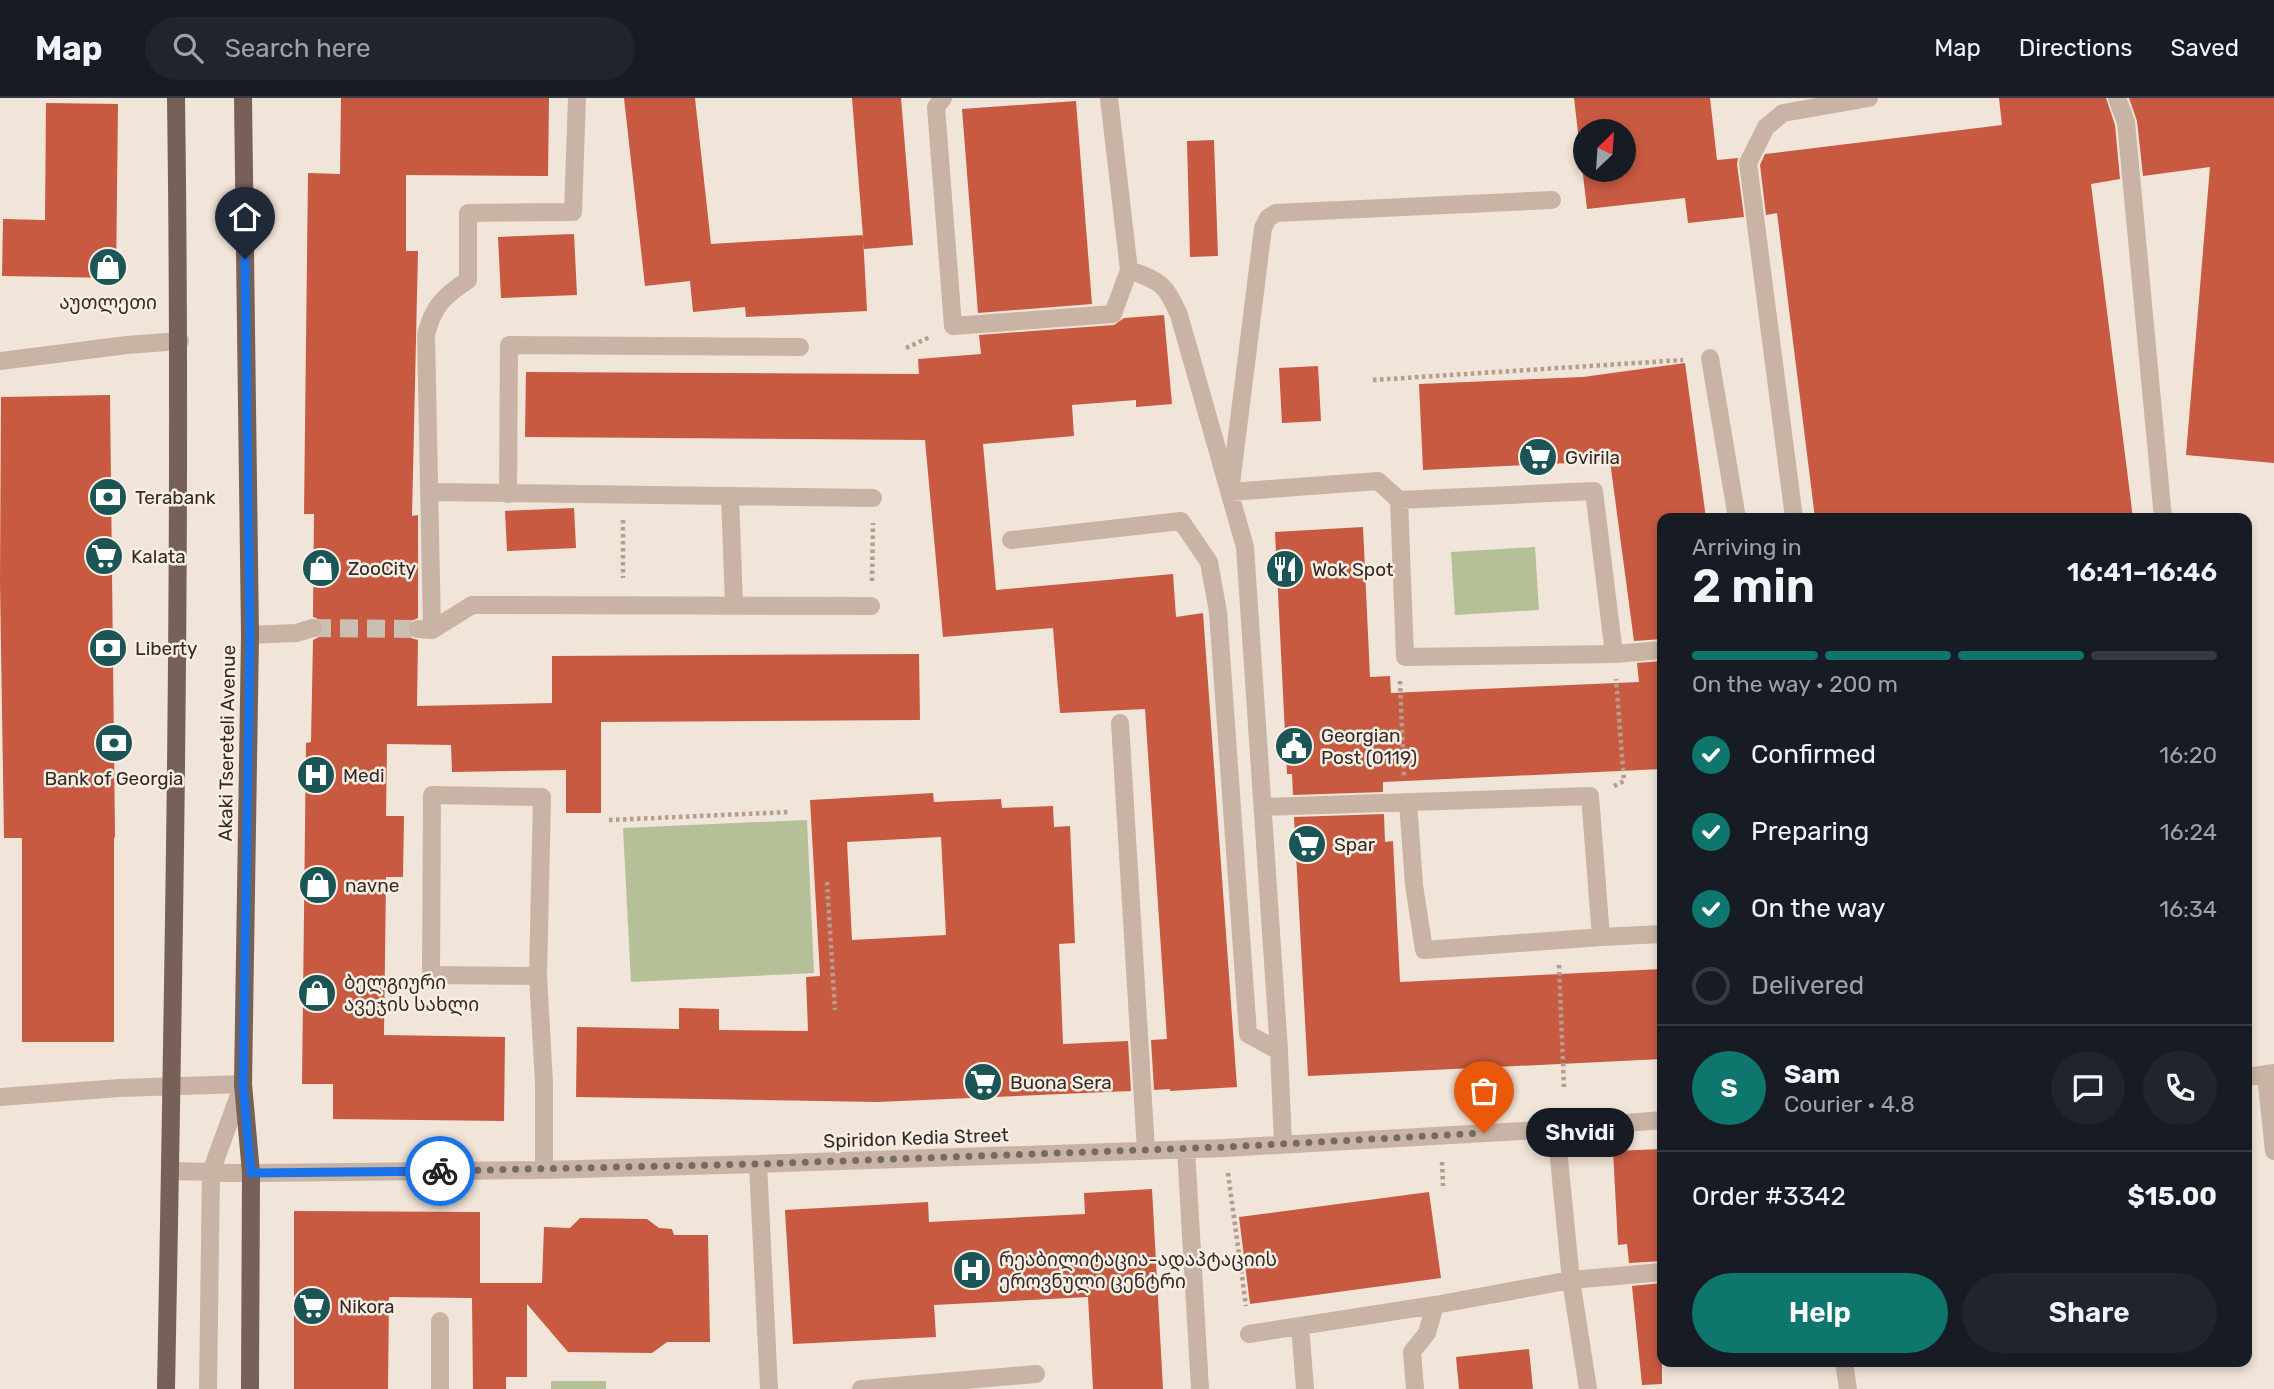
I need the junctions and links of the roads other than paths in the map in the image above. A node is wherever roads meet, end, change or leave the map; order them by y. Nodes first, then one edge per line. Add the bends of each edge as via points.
1 (176, 98) edge
2 (243, 98) edge
3 (577, 98) edge
4 (943, 98) edge
5 (1109, 98) edge
6 (1870, 98) edge
7 (2117, 98) edge
8 (1552, 200) dead end
9 (1129, 270) junction
10 (180, 341) junction
11 (800, 347) dead end
12 (1710, 358) road end
13 (0, 361) edge
14 (431, 492) junction
15 (1230, 492) junction
16 (508, 494) junction
17 (730, 496) junction
18 (873, 498) road end
19 (1399, 500) junction
20 (1736, 513) edge
21 (1793, 513) edge
22 (2163, 513) edge
23 (1011, 540) dead end
24 (734, 605) junction
25 (871, 606) road end
26 (313, 628) tunnel mouth
27 (250, 635) junction
28 (1657, 650) edge
29 (1615, 654) junction
30 (1120, 723) dead end
31 (1408, 802) junction
32 (1264, 807) junction
33 (1657, 934) edge
34 (1601, 937) junction
35 (538, 976) junction
36 (1279, 1051) junction
37 (2270, 1074) edge
38 (2252, 1076) edge
39 (243, 1084) junction
40 (170, 1085) junction
41 (0, 1097) edge
42 (1657, 1120) edge
43 (1556, 1129) junction
44 (1283, 1144) junction
45 (1186, 1149) junction
46 (1146, 1150) junction
47 (2274, 1151) edge
48 (758, 1164) junction
49 (544, 1170) junction
50 (170, 1171) junction
51 (211, 1172) junction
52 (251, 1173) junction
53 (1657, 1272) edge
54 (1571, 1280) junction
55 (1434, 1306) junction
56 (440, 1321) dead end
57 (1300, 1326) junction
58 (1249, 1334) road end
59 (1845, 1367) edge
60 (1036, 1374) dead end
61 (166, 1389) edge
62 (208, 1389) edge
63 (250, 1389) edge
64 (440, 1389) edge
65 (769, 1389) edge
66 (861, 1389) edge
67 (1200, 1389) edge
68 (1305, 1389) edge
69 (1415, 1389) edge
70 (1588, 1389) edge
71 (1848, 1389) edge

1 - 10 main road
2 - 27 main road, Akaki Tsereteli Avenue
3 - 14 street via 573,212 468,213 468,281 447,293 431,316 426,335
4 - 9 street via 936,107 953,326 1113,314
5 - 9 street
6 - 21 street via 1783,113 1766,127 1748,163
7 - 22 street via 2126,122
8 - 15 street via 1276,213 1268,218 1263,228
9 - 15 street via 1151,277 1168,290 1180,314
10 - 13 street
10 - 40 main road
11 - 16 street via 509,345
12 - 20 street
14 - 16 street
14 - 24 street via 425,630 472,605
15 - 19 street via 1378,481
15 - 32 street via 1245,547
16 - 17 street
17 - 18 street
17 - 24 street
19 - 29 street via 1594,491
19 - 29 street via 1405,657
23 - 36 street via 1181,521 1209,562 1218,612 1248,1034
24 - 25 street
26 - 27 street via 296,634
27 - 39 main road, Akaki Tsereteli Avenue
28 - 29 street
30 - 46 street
31 - 32 street
31 - 34 street via 1590,796
31 - 34 street via 1424,950
32 - 36 street
33 - 34 street
35 - 35 street via 542,797 432,794 431,975
35 - 49 street
36 - 44 street
37 - 38 street
37 - 47 street
39 - 40 street
39 - 51 street
39 - 52 main road, Akaki Tsereteli Avenue
40 - 41 street
40 - 50 main road
42 - 43 street, Spiridon Kedia Street
43 - 44 street, Spiridon Kedia Street
43 - 54 street
44 - 45 street, Spiridon Kedia Street
45 - 46 street, Spiridon Kedia Street
45 - 67 street
46 - 48 street, Spiridon Kedia Street
48 - 49 street, Spiridon Kedia Street
48 - 65 street
49 - 52 street, Spiridon Kedia Street
50 - 51 street, Spiridon Kedia Street
50 - 61 main road
51 - 52 street, Spiridon Kedia Street
51 - 62 street
52 - 63 main road, Akaki Tsereteli Avenue
53 - 54 street
54 - 55 street
54 - 70 street
55 - 57 street
55 - 69 street via 1427,1333 1412,1352
56 - 64 street
57 - 58 street
57 - 68 street
59 - 71 street
60 - 66 street

